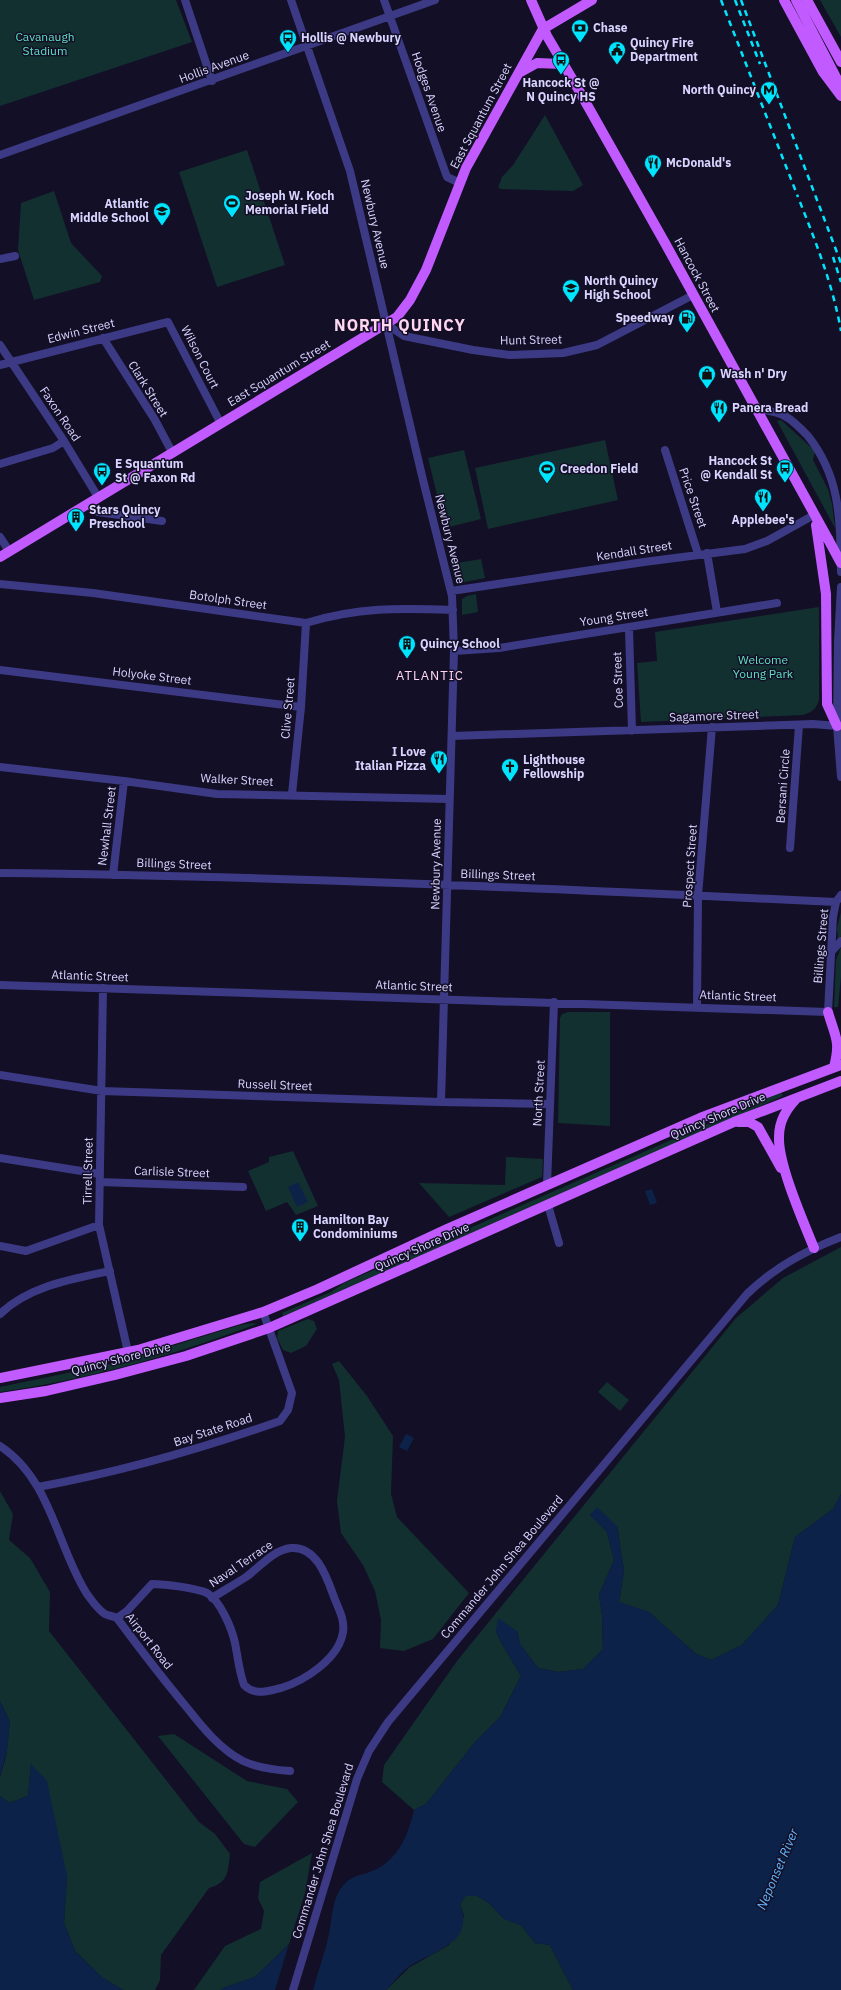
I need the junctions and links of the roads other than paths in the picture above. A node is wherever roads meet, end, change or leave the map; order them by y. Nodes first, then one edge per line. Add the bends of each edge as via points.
1 (185, 0) edge
2 (291, 0) edge
3 (384, 0) edge
4 (435, 0) edge
5 (531, 0) edge
6 (592, 0) edge
7 (784, 0) edge
8 (796, 0) edge
9 (807, 0) edge
10 (389, 16) junction
11 (543, 29) junction
12 (306, 47) junction
13 (841, 62) edge
14 (562, 64) junction
15 (519, 73) junction
16 (212, 81) junction
17 (841, 87) edge
18 (841, 96) edge
19 (0, 155) edge
20 (460, 183) junction
21 (15, 256) dead end
22 (0, 259) edge
23 (693, 295) junction
24 (168, 322) joint
25 (386, 324) junction
26 (103, 338) junction
27 (0, 345) edge
28 (13, 363) junction
29 (0, 366) edge
30 (756, 409) junction
31 (221, 424) junction
32 (64, 441) junction
33 (665, 450) dead end
34 (172, 452) junction
35 (0, 464) edge
36 (98, 497) junction
37 (87, 504) junction
38 (814, 515) junction
39 (162, 521) dead end
40 (0, 537) edge
41 (9, 551) junction
42 (707, 553) junction
43 (698, 554) junction
44 (0, 557) edge
45 (841, 564) edge
46 (841, 572) edge
47 (0, 584) edge
48 (841, 587) edge
49 (451, 591) junction
50 (777, 602) dead end
51 (453, 610) junction
52 (717, 612) junction
53 (306, 623) junction
54 (629, 628) junction
55 (454, 651) junction
56 (0, 670) edge
57 (301, 707) junction
58 (799, 725) junction
59 (837, 726) junction
60 (712, 727) junction
61 (632, 731) junction
62 (452, 736) junction
63 (0, 767) edge
64 (841, 777) edge
65 (124, 781) junction
66 (292, 794) junction
67 (450, 799) junction
68 (790, 848) dead end
69 (0, 873) edge
70 (113, 874) junction
71 (448, 886) junction
72 (841, 895) edge
73 (698, 896) junction
74 (836, 902) junction
75 (841, 941) edge
76 (831, 952) junction
77 (0, 985) edge
78 (103, 988) junction
79 (445, 998) junction
80 (554, 1002) junction
81 (697, 1007) junction
82 (828, 1012) junction
83 (838, 1066) edge
84 (0, 1075) edge
85 (841, 1081) edge
86 (102, 1091) junction
87 (799, 1096) junction
88 (441, 1102) junction
89 (550, 1104) junction
90 (734, 1122) junction
91 (0, 1158) edge
92 (100, 1178) junction
93 (789, 1182) junction
94 (546, 1184) junction
95 (243, 1187) dead end
96 (548, 1205) junction
97 (99, 1225) junction
98 (841, 1237) edge
99 (559, 1243) dead end
100 (0, 1246) edge
101 (814, 1248) junction
102 (110, 1271) junction
103 (263, 1312) junction
104 (0, 1314) edge
105 (269, 1328) junction
106 (128, 1352) junction
107 (0, 1377) edge
108 (0, 1398) edge
109 (0, 1446) edge
110 (38, 1487) junction
111 (212, 1598) junction
112 (117, 1618) junction
113 (290, 1771) dead end
114 (292, 1990) edge

1 - 16 street
2 - 12 street, Newbury Avenue
3 - 10 street, Hodges Avenue
4 - 10 street, Hollis Avenue
5 - 11 main road, Hancock Street
6 - 11 main road
7 - 18 main road via 823,72
8 - 17 main road
9 - 13 main road
10 - 12 street, Hollis Avenue
10 - 20 street, Hodges Avenue via 446,177
11 - 14 main road, Hancock Street
11 - 15 main road, East Squantum Street
12 - 16 street, Hollis Avenue
12 - 25 street, Newbury Avenue via 350,171
14 - 15 main road via 537,63
14 - 23 main road, Hancock Street
15 - 20 main road, East Squantum Street via 486,130
16 - 19 street, Hollis Avenue
20 - 25 main road, East Squantum Street via 426,270 410,300 397,317
21 - 22 street
23 - 25 street, Hunt Street via 597,345 563,353 510,355 473,350 404,336
23 - 30 main road, Hancock Street
24 - 26 street, Edwin Street
24 - 31 street, Wilson Court
25 - 31 main road, East Squantum Street
25 - 49 street, Newbury Avenue
26 - 28 street, Edwin Street
26 - 34 street, Clark Street via 155,420
27 - 28 street, Faxon Road
28 - 29 street, Edwin Street
28 - 32 street, Faxon Road
30 - 38 main road, Hancock Street
30 - 46 street via 788,416 820,450 832,473 838,496
31 - 34 main road, East Squantum Street
32 - 35 street via 53,448
32 - 36 street, Faxon Road
33 - 43 street, Price Street
34 - 36 main road, East Squantum Street
36 - 37 main road, East Squantum Street
37 - 39 street via 98,512
37 - 41 main road, East Squantum Street
38 - 42 street, Kendall Street via 755,546
38 - 45 main road, Hancock Street, bridge
38 - 59 main road via 826,594 827,704
40 - 41 street
41 - 44 main road, East Squantum Street
42 - 43 street, Kendall Street
42 - 52 street
43 - 49 street, Kendall Street
47 - 53 street, Botolph Street via 93,593
48 - 59 street
49 - 51 street, Newbury Avenue
50 - 52 street, Young Street
51 - 53 street, Botolph Street via 365,610 331,615
51 - 55 street, Newbury Avenue
52 - 54 street, Young Street
53 - 57 street, Clive Street
54 - 55 street, Young Street via 499,648
54 - 61 street, Coe Street
55 - 62 street, Newbury Avenue
56 - 57 street, Holyoke Street
57 - 66 street, Clive Street
58 - 59 street, Sagamore Street
58 - 60 street, Sagamore Street
58 - 68 street, Bersani Circle
59 - 64 street
60 - 61 street, Sagamore Street
60 - 73 street, Prospect Street
61 - 62 street, Sagamore Street
62 - 67 street, Newbury Avenue
63 - 65 street, Walker Street
65 - 66 street, Walker Street via 217,794
65 - 70 street, Newhall Street
66 - 67 street, Walker Street
67 - 71 street, Newbury Avenue
69 - 70 street, Billings Street
70 - 71 street, Billings Street
71 - 73 street, Billings Street
71 - 79 street, Newbury Avenue
72 - 74 street
73 - 74 street, Billings Street
73 - 81 street, Prospect Street
74 - 76 street, Billings Street
75 - 76 street
76 - 82 street, Billings Street
77 - 78 street, Atlantic Street
78 - 79 street, Atlantic Street
78 - 86 street, Tirrell Street
79 - 80 street, Atlantic Street
79 - 88 street, Newbury Avenue
80 - 81 street, Atlantic Street
80 - 89 street, North Street
81 - 82 street, Atlantic Street
82 - 83 main road via 841,1043
83 - 94 main road, Quincy Shore Drive via 700,1118
84 - 86 street, Russell Street
85 - 87 main road, Quincy Shore Drive
86 - 88 street, Russell Street
86 - 92 street, Tirrell Street
87 - 90 main road, Quincy Shore Drive
87 - 93 main road via 786,1110 780,1124 779,1149
88 - 89 street, Russell Street
89 - 94 street, North Street
90 - 93 main road via 749,1122 758,1127
90 - 96 main road, Quincy Shore Drive
91 - 92 street, Carlisle Street
92 - 95 street, Carlisle Street
92 - 97 street, Tirrell Street
93 - 101 main road
94 - 103 main road, Quincy Shore Drive
96 - 99 street
96 - 105 main road, Quincy Shore Drive
97 - 100 street via 26,1251
97 - 102 street, Tirrell Street
98 - 101 street, Commander John Shea Boulevard
101 - 114 street, Commander John Shea Boulevard via 770,1274 736,1307 388,1722 369,1751 357,1779
102 - 104 street via 55,1284 8,1306
102 - 106 street, Tirrell Street
103 - 105 street, Bay State Road
103 - 106 main road, Quincy Shore Drive
105 - 108 main road, Quincy Shore Drive via 186,1356 115,1375 46,1391
105 - 110 street, Bay State Road via 292,1393 288,1410 280,1421 183,1453 73,1481
106 - 107 main road, Quincy Shore Drive
109 - 110 street, Airport Road via 12,1455
110 - 112 street, Airport Road via 72,1568 84,1588 104,1614
111 - 111 street, Naval Terrace via 217,1602 232,1635 238,1670 244,1685 255,1692 265,1692 308,1677 337,1648 343,1632 343,1620 324,1570 310,1553 292,1548 278,1552
111 - 112 street, Naval Terrace via 206,1593 152,1584
112 - 113 street, Airport Road via 169,1687 212,1737 252,1765

